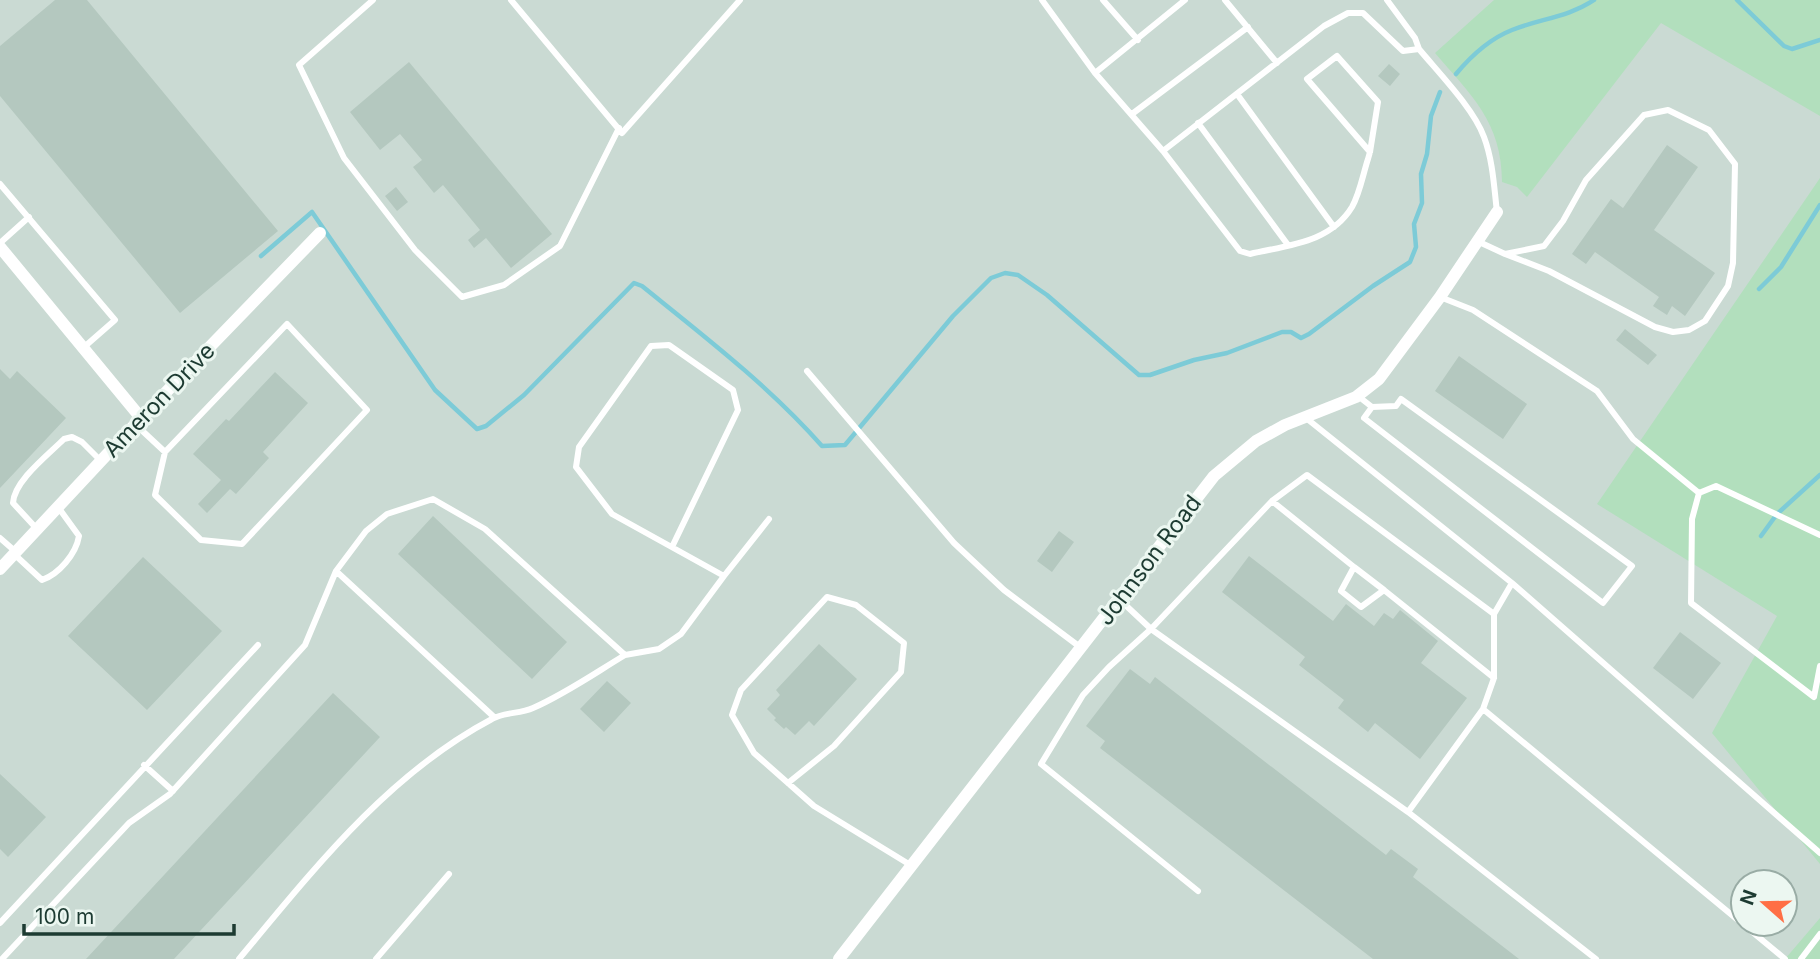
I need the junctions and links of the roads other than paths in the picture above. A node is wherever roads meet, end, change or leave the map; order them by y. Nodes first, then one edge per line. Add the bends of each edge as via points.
1 (373, 0) edge
2 (511, 0) edge
3 (740, 0) edge
4 (1042, 0) edge
5 (1102, 0) edge
6 (1169, 0) edge
7 (1185, 0) edge
8 (1225, 0) edge
9 (1387, 0) edge
10 (1175, 8) junction
11 (1248, 27) junction
12 (1138, 40) junction
13 (1419, 49) junction
14 (1277, 63) junction
15 (1096, 73) junction
16 (1237, 94) junction
17 (1132, 114) junction
18 (1199, 124) junction
19 (619, 128) junction
20 (1163, 151) junction
21 (1370, 152) junction
22 (0, 184) edge
23 (1497, 212) joint
24 (29, 217) junction
25 (1334, 228) junction
26 (320, 233) dead end
27 (1477, 241) junction
28 (0, 245) edge
29 (1288, 245) junction
30 (1505, 254) junction
31 (1440, 297) junction
32 (83, 348) junction
33 (807, 371) dead end
34 (1358, 396) junction
35 (1372, 407) junction
36 (1306, 418) junction
37 (138, 421) junction
38 (165, 452) junction
39 (101, 461) junction
40 (1699, 492) junction
41 (1272, 501) junction
42 (58, 507) junction
43 (769, 519) dead end
44 (37, 529) junction
45 (1820, 535) edge
46 (0, 538) edge
47 (672, 547) junction
48 (15, 553) junction
49 (1354, 567) junction
50 (0, 569) edge
51 (336, 571) junction
52 (724, 576) junction
53 (1512, 583) junction
54 (1384, 590) junction
55 (1119, 599) junction
56 (1494, 614) junction
57 (1151, 629) junction
58 (258, 645) dead end
59 (1082, 648) junction
60 (625, 655) junction
61 (1820, 666) edge
62 (1494, 678) junction
63 (1483, 709) junction
64 (494, 717) junction
65 (144, 765) junction
66 (788, 783) junction
67 (173, 791) junction
68 (1408, 812) junction
69 (1820, 853) edge
70 (912, 866) junction
71 (449, 874) dead end
72 (1198, 891) dead end
73 (0, 923) edge
74 (1820, 934) edge
75 (2, 959) edge
76 (239, 959) edge
77 (376, 959) edge
78 (839, 959) edge
79 (1596, 959) edge
80 (1785, 959) edge
81 (1801, 959) edge

1 - 19 lane via 299,65 344,158 415,250 462,297 504,285 560,246
2 - 19 lane
3 - 19 lane via 622,132
4 - 15 lane
5 - 12 lane
6 - 10 lane
7 - 10 lane
8 - 11 lane
9 - 13 lane
10 - 12 lane
11 - 14 lane
11 - 17 lane
12 - 15 lane
13 - 14 lane via 1403,51 1363,13 1348,13
13 - 23 lane via 1483,134
14 - 16 lane
15 - 17 lane
16 - 18 lane
16 - 25 lane
17 - 20 lane
18 - 20 lane
18 - 29 lane
20 - 29 lane via 1240,251 1250,254
21 - 21 lane via 1378,102 1337,56 1307,79
21 - 25 lane via 1353,205
22 - 24 lane
23 - 27 street, Johnson Road
24 - 28 lane
24 - 32 lane via 116,320
25 - 29 lane via 1322,237
26 - 37 street, Ameron Drive
27 - 30 lane
27 - 31 street, Johnson Road
28 - 32 street
30 - 30 lane via 1549,271 1655,327 1689,330 1705,321 1728,286 1733,263 1735,164 1709,130 1668,110 1644,115 1586,180 1544,246
31 - 34 street, Johnson Road via 1385,371
31 - 40 lane via 1473,310 1597,391 1633,439
32 - 37 street
33 - 59 lane via 954,543 1004,590
34 - 35 lane
34 - 36 street, Johnson Road
35 - 35 lane via 1364,418 1603,603 1632,566 1401,399 1396,406
36 - 53 lane
36 - 55 street, Johnson Road via 1256,441 1214,476
37 - 38 lane
37 - 39 street, Ameron Drive
38 - 38 lane via 287,324 367,410 242,544 201,540 155,495
39 - 42 street, Ameron Drive
39 - 44 lane via 82,442 64,439 22,482 13,494 13,503
40 - 45 lane via 1716,486
40 - 61 lane via 1692,519 1691,603 1814,697
41 - 49 lane
41 - 56 lane via 1307,475
41 - 57 lane
42 - 44 street, Ameron Drive
42 - 48 lane via 79,536 77,548 52,576 42,580
43 - 52 lane
44 - 48 street, Ameron Drive
46 - 48 lane
47 - 47 lane via 612,514 576,467 579,447 651,346 669,345 733,390 738,410
47 - 52 lane
48 - 50 street, Ameron Drive
49 - 54 lane
49 - 54 lane via 1341,591 1361,607
51 - 60 lane via 366,531 387,514 433,499 485,529
51 - 64 lane
51 - 67 lane via 305,645
52 - 60 lane via 681,634 659,649
53 - 56 lane
53 - 69 lane
54 - 62 lane
55 - 57 lane
55 - 59 street, Johnson Road
56 - 62 lane
57 - 68 lane
57 - 72 lane via 1083,695 1041,764
58 - 65 lane
59 - 70 street, Johnson Road
60 - 64 lane via 531,709
62 - 63 lane
63 - 68 lane
63 - 80 lane
64 - 76 lane via 405,777 321,862
65 - 67 lane
65 - 73 lane
66 - 66 lane via 754,753 732,715 741,691 827,597 856,605 904,643 901,672 834,746
66 - 70 lane via 814,806
67 - 75 lane via 129,822
68 - 79 lane
70 - 78 street, Johnson Road
71 - 77 lane
74 - 81 lane

